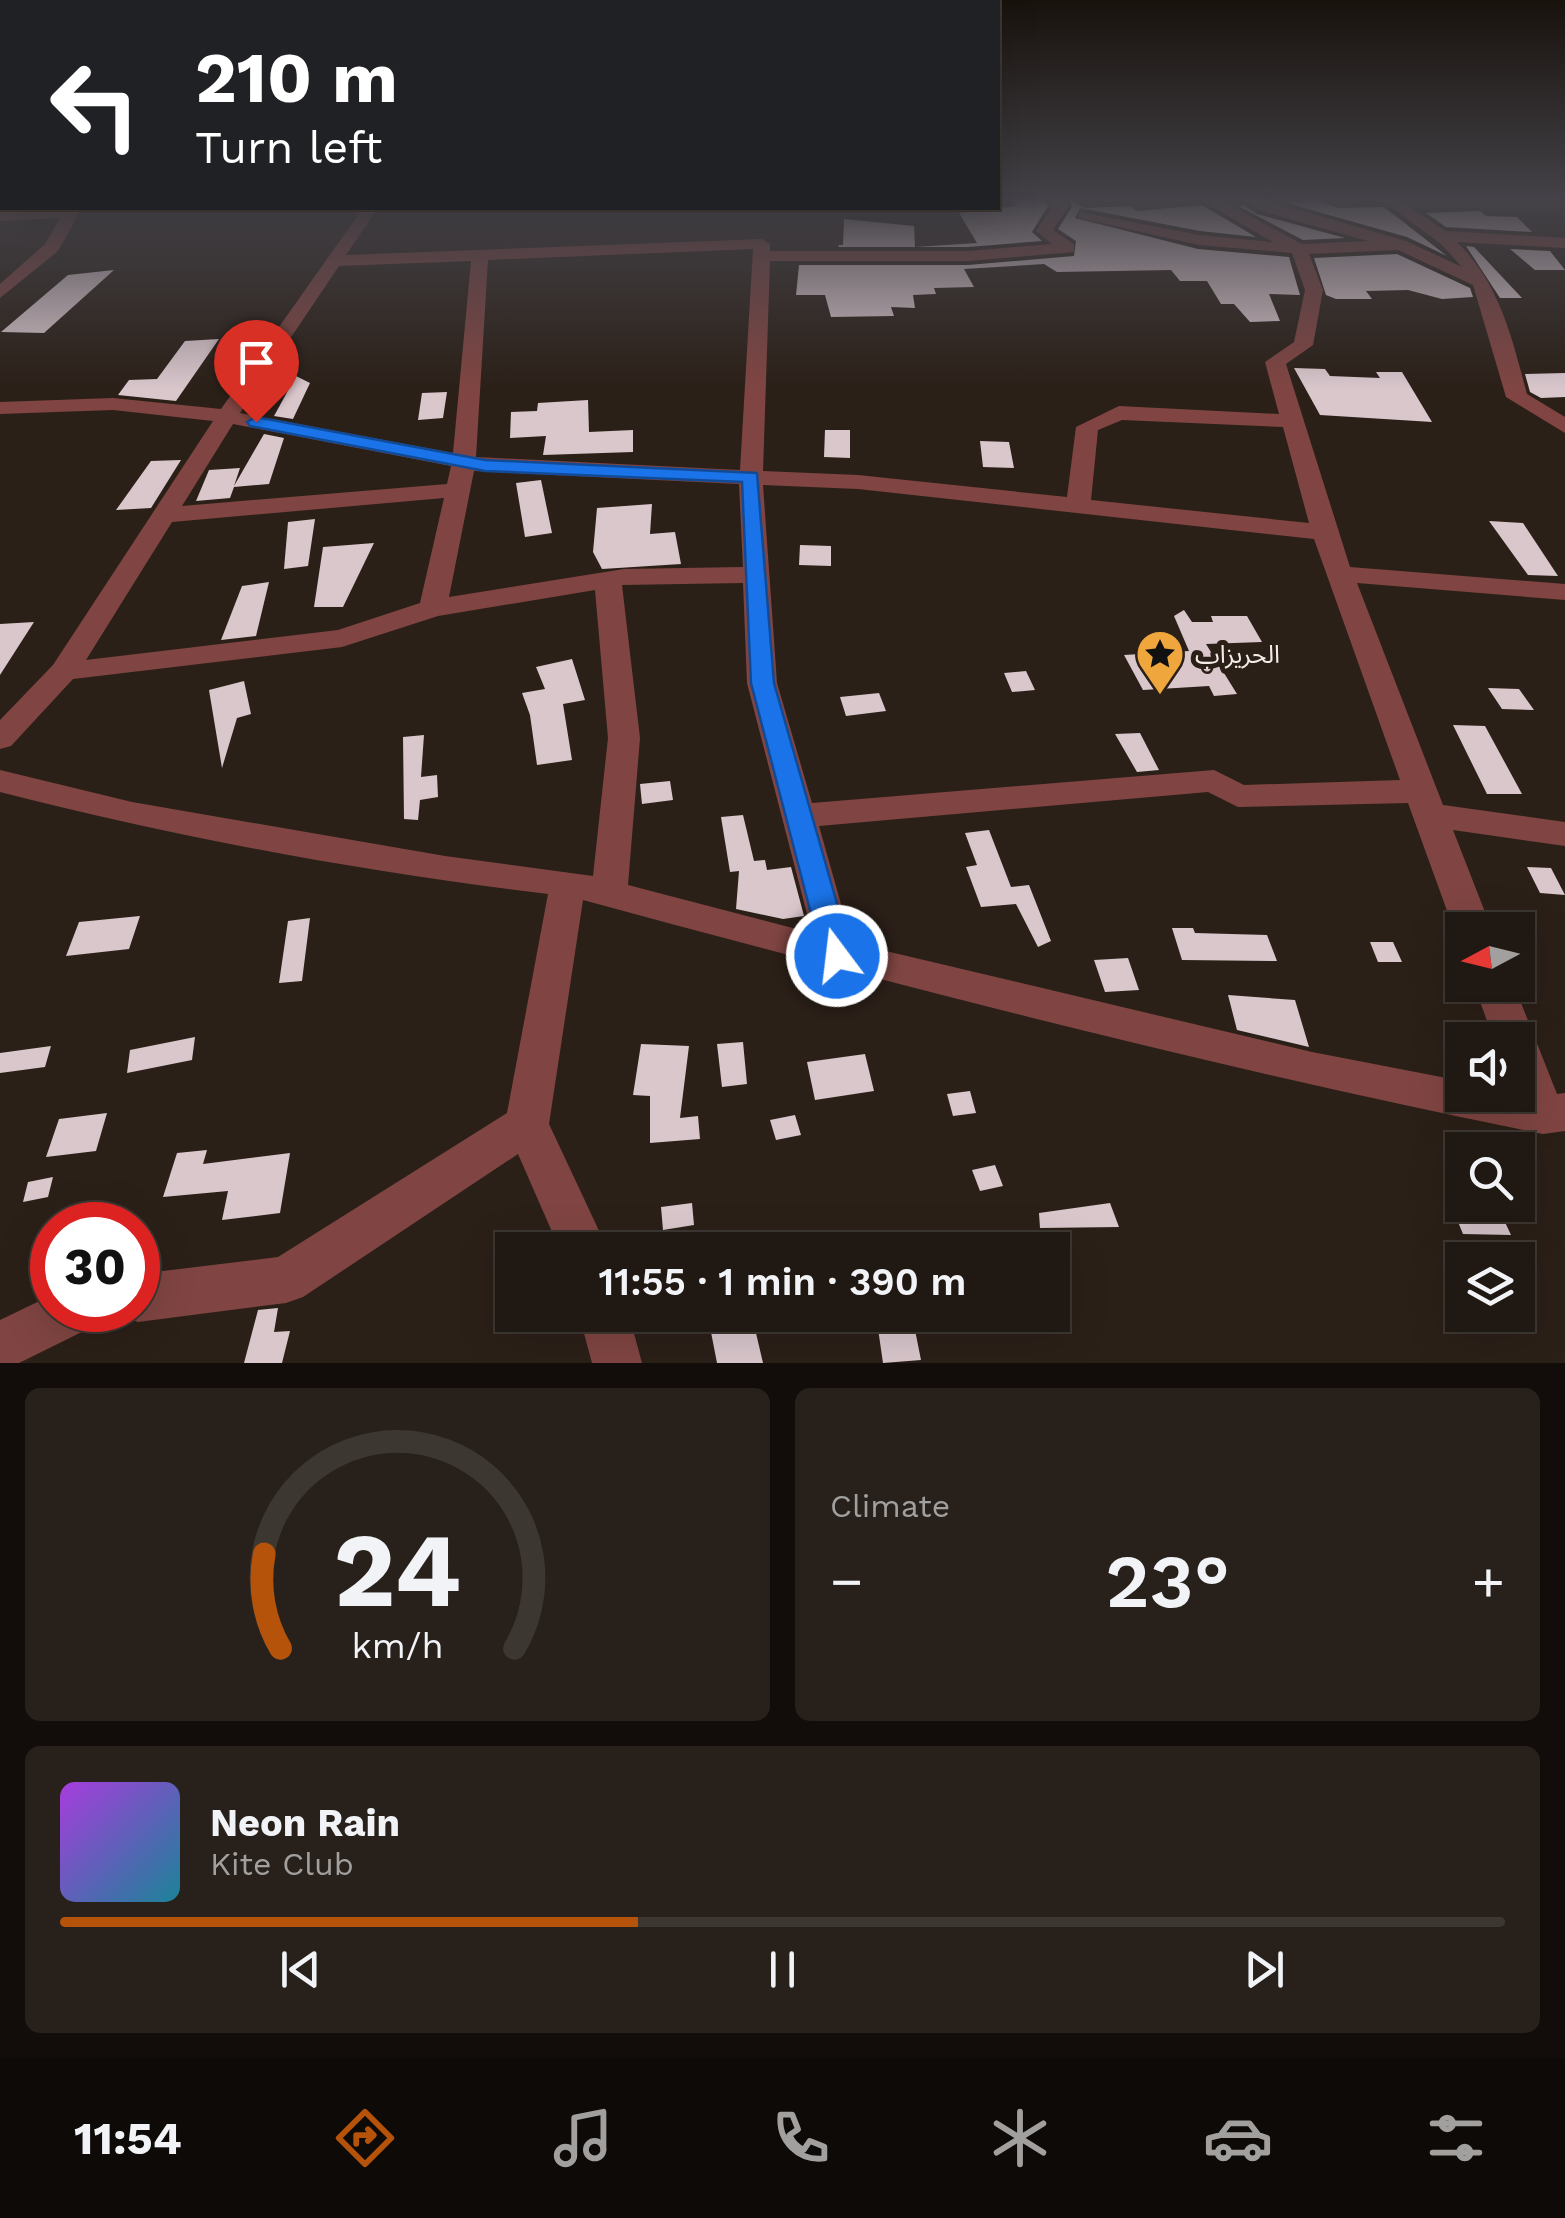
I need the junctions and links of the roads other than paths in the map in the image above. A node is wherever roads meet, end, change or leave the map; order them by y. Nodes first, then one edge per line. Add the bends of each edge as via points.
1 (34, 263) edge
2 (333, 263) edge
3 (479, 263) edge
4 (762, 263) edge
5 (1305, 263) edge
6 (1438, 263) edge
7 (1469, 263) edge
8 (1483, 283) junction
9 (0, 293) edge
10 (0, 408) edge
11 (227, 416) junction
12 (1292, 421) junction
13 (1565, 426) edge
14 (464, 461) junction
15 (750, 477) junction
16 (458, 490) junction
17 (1078, 506) junction
18 (164, 515) junction
19 (1324, 532) junction
20 (1340, 574) junction
21 (756, 576) junction
22 (608, 579) junction
23 (1565, 592) edge
24 (433, 608) junction
25 (64, 671) junction
26 (0, 739) edge
27 (0, 782) edge
28 (1426, 803) junction
29 (799, 816) junction
30 (1565, 834) edge
31 (568, 884) junction
32 (609, 894) junction
33 (1467, 912) edge
34 (837, 956) junction
35 (1535, 1078) edge
36 (1554, 1113) edge
37 (526, 1124) junction
38 (576, 1232) edge
39 (160, 1295) edge
40 (30, 1332) edge
41 (608, 1332) edge
42 (0, 1346) edge
43 (616, 1363) edge

1 - 9 street
2 - 11 street
3 - 14 street
4 - 15 street
5 - 12 street via 1314,290 1303,346 1275,362
6 - 8 street
7 - 8 street
8 - 13 street via 1517,397
10 - 11 street via 113,404
11 - 14 street
11 - 18 street
12 - 17 street via 1119,413 1087,427
12 - 19 street
14 - 15 street
14 - 16 street
15 - 17 street
15 - 21 street
16 - 18 street
16 - 24 street
17 - 19 street
18 - 25 street
19 - 20 street
20 - 23 street
20 - 28 street
21 - 22 street
21 - 29 street via 762,683
22 - 24 street
22 - 32 street via 624,738
24 - 25 street via 342,638
25 - 26 street
27 - 31 street via 132,814 445,870
28 - 29 street via 1238,796 1214,781
28 - 30 street
28 - 33 street
29 - 34 street
31 - 32 street
31 - 37 street
32 - 34 street
34 - 36 street via 1312,1070
35 - 36 street
37 - 38 street
37 - 39 street via 286,1280
40 - 42 street
41 - 43 street

